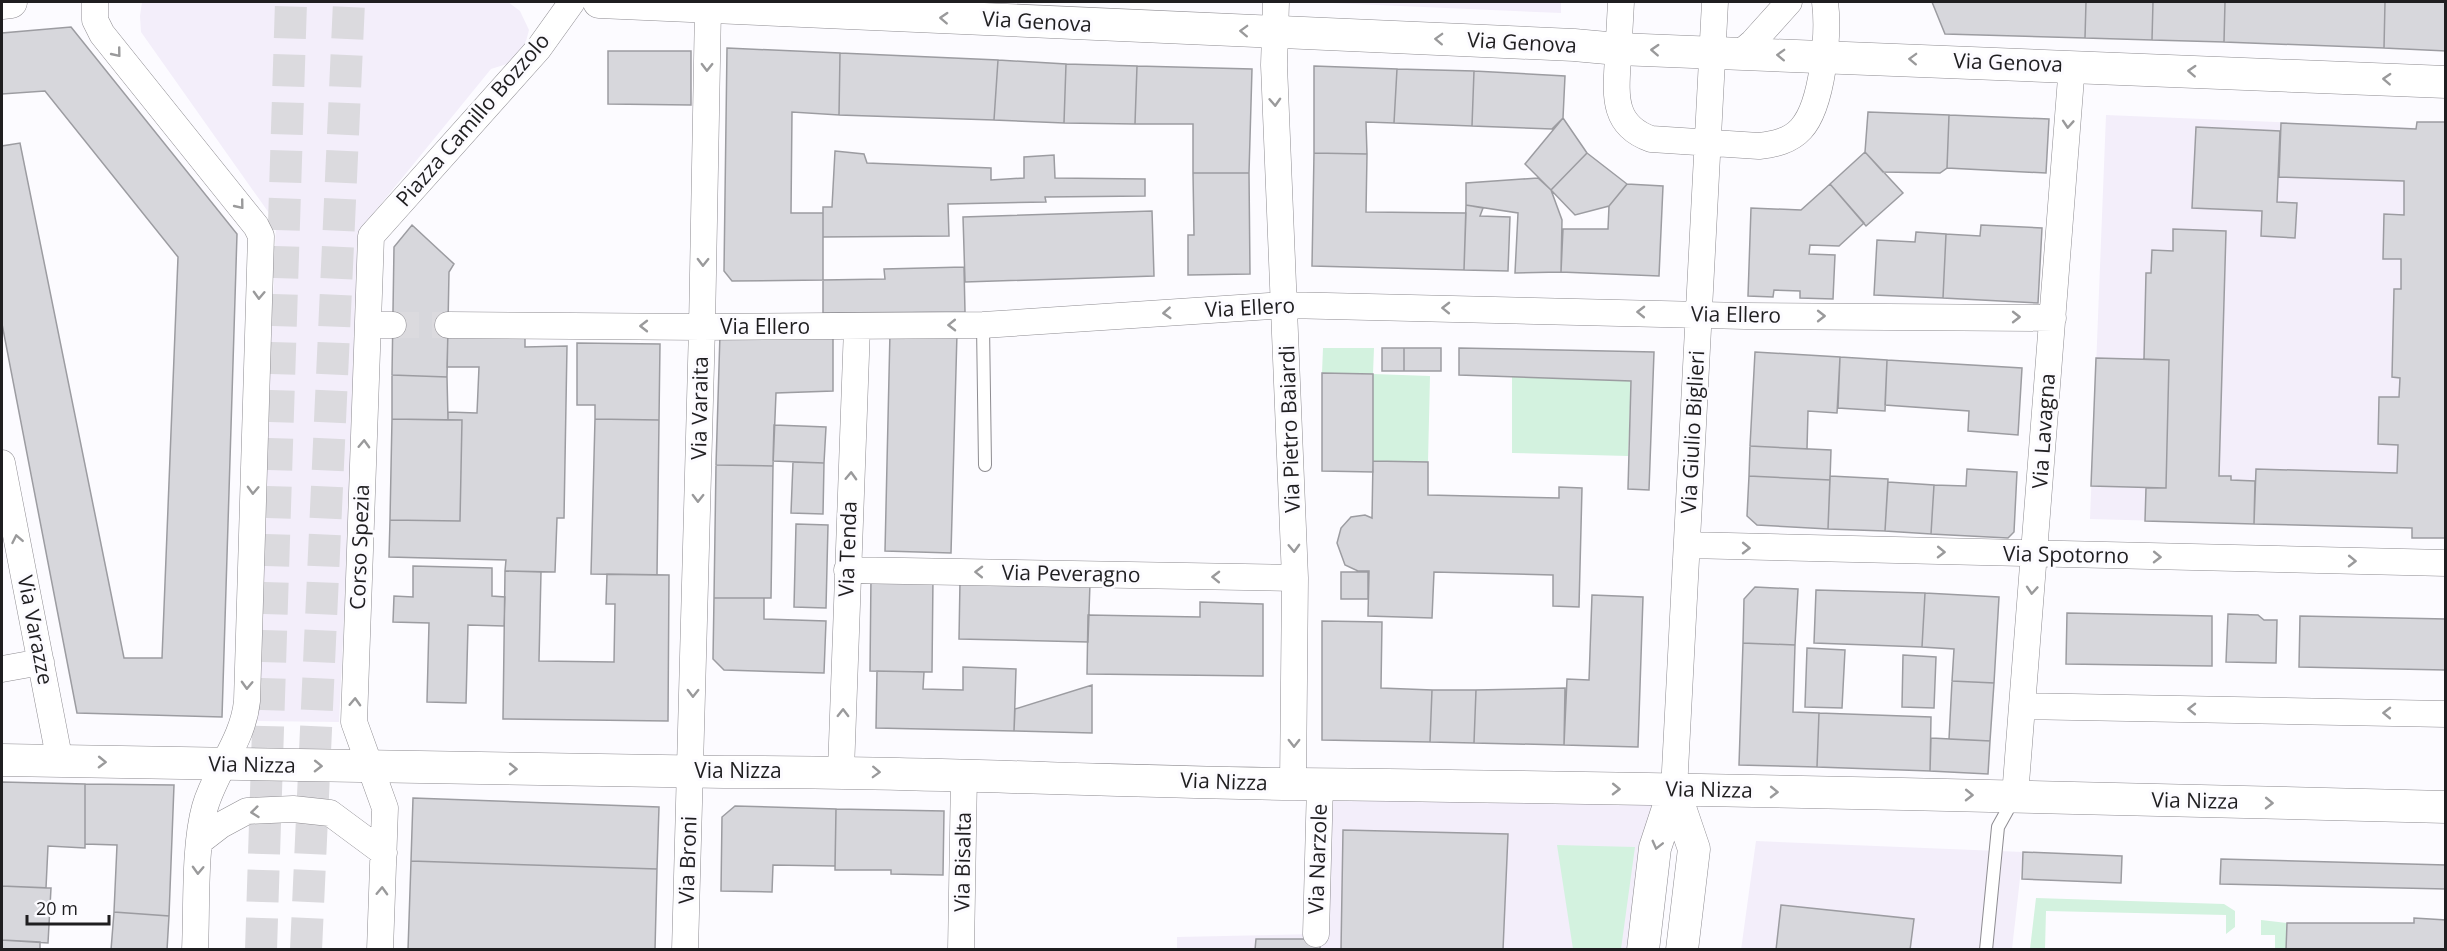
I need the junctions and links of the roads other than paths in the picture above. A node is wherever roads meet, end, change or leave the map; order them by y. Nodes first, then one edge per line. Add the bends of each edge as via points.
1 (10, 2) edge
2 (95, 2) edge
3 (572, 2) edge
4 (599, 2) edge
5 (1276, 2) edge
6 (1621, 2) edge
7 (1715, 2) edge
8 (1789, 2) edge
9 (1825, 2) edge
10 (2, 3) edge
11 (708, 8) junction
12 (1275, 32) junction
13 (1618, 49) junction
14 (1726, 53) junction
15 (1824, 56) junction
16 (2072, 65) junction
17 (2445, 82) edge
18 (1709, 144) junction
19 (371, 236) joint
20 (1285, 305) junction
21 (1700, 315) junction
22 (2053, 318) junction
23 (448, 325) tunnel mouth
24 (983, 325) junction
25 (702, 327) junction
26 (857, 327) junction
27 (2, 463) edge
28 (985, 465) dead end
29 (1687, 545) junction
30 (2035, 555) junction
31 (2445, 563) edge
32 (847, 570) junction
33 (1295, 578) junction
34 (41, 662) junction
35 (2, 669) edge
36 (2023, 706) junction
37 (2445, 714) edge
38 (2, 760) edge
39 (60, 762) junction
40 (222, 764) junction
41 (369, 767) junction
42 (691, 771) junction
43 (841, 771) junction
44 (964, 775) junction
45 (1306, 784) junction
46 (1674, 790) junction
47 (2015, 796) junction
48 (2445, 807) edge
49 (199, 842) junction
50 (384, 853) junction
51 (1316, 934) dead end
52 (195, 950) edge
53 (380, 950) edge
54 (685, 950) edge
55 (961, 950) edge
56 (1643, 950) edge
57 (1682, 950) edge
58 (1986, 950) edge

1 - 10 street
2 -> 40 street via 95,20 102,34 261,236 247,701 245,721
3 - 19 street, Piazza Camillo Bozzolo via 539,48
4 - 11 street, Via Genova
5 - 12 street, Via Pietro Baiardi
6 - 13 street
7 - 14 street, Via Giulio Biglieri
8 - 14 street via 1753,42
9 - 15 street
12 -> 11 street, Via Genova
11 -> 25 street, Via Varaita
13 -> 12 street, Via Genova
12 -> 20 street, Via Pietro Baiardi
14 -> 13 street, Via Genova
13 - 18 street via 1616,96 1629,126 1651,139
15 -> 14 street, Via Genova
14 - 18 street, Via Giulio Biglieri
16 -> 15 street, Via Genova
15 - 18 street via 1817,99 1806,122 1792,137 1759,146
17 -> 16 street, Via Genova
16 -> 22 street, Via Lavagna
18 - 21 street, Via Giulio Biglieri
41 -> 19 street, Corso Spezia via 354,722 380,325
21 -> 20 street, Via Ellero
20 -> 24 street, Via Ellero
20 -> 33 street, Via Pietro Baiardi
21 -> 22 street, Via Ellero
21 - 29 street, Via Giulio Biglieri
22 - 30 street, Via Lavagna
25 -> 23 street, Via Ellero
24 -> 26 street, Via Ellero
24 - 28 lane
25 - 26 street, Via Ellero
25 -> 42 street, Via Varaita
32 -> 26 street, Via Tenda
34 -> 27 street, Via Varazze
29 -> 30 street, Via Spotorno
29 - 46 street, Via Giulio Biglieri
30 -> 31 street, Via Spotorno
30 -> 36 street, Via Lavagna
33 -> 32 street, Via Peveragno
43 -> 32 street, Via Tenda
33 -> 45 street, Via Pietro Baiardi
34 - 35 street
34 - 39 street, Via Varazze
37 -> 36 street
36 - 47 street, Via Lavagna
38 - 39 street, Via Nizza
39 -> 40 street, Via Nizza
40 -> 41 street, Via Nizza
40 - 49 street via 205,807
41 -> 42 street, Via Nizza
41 - 50 street, Corso Spezia via 385,808
42 - 43 street, Via Nizza
42 - 54 street, Via Broni
43 -> 44 street, Via Nizza
44 - 45 street, Via Nizza
44 - 55 street, Via Bisalta
45 -> 46 street, Via Nizza
45 - 51 street, Via Narzole
46 -> 47 street, Via Nizza
46 -> 56 street via 1655,848
46 - 57 street via 1694,849
47 -> 48 street, Via Nizza
47 - 58 lane via 1998,827
50 -> 49 street via 330,813 293,809 247,811
49 -> 52 street
53 -> 50 street, Corso Spezia

